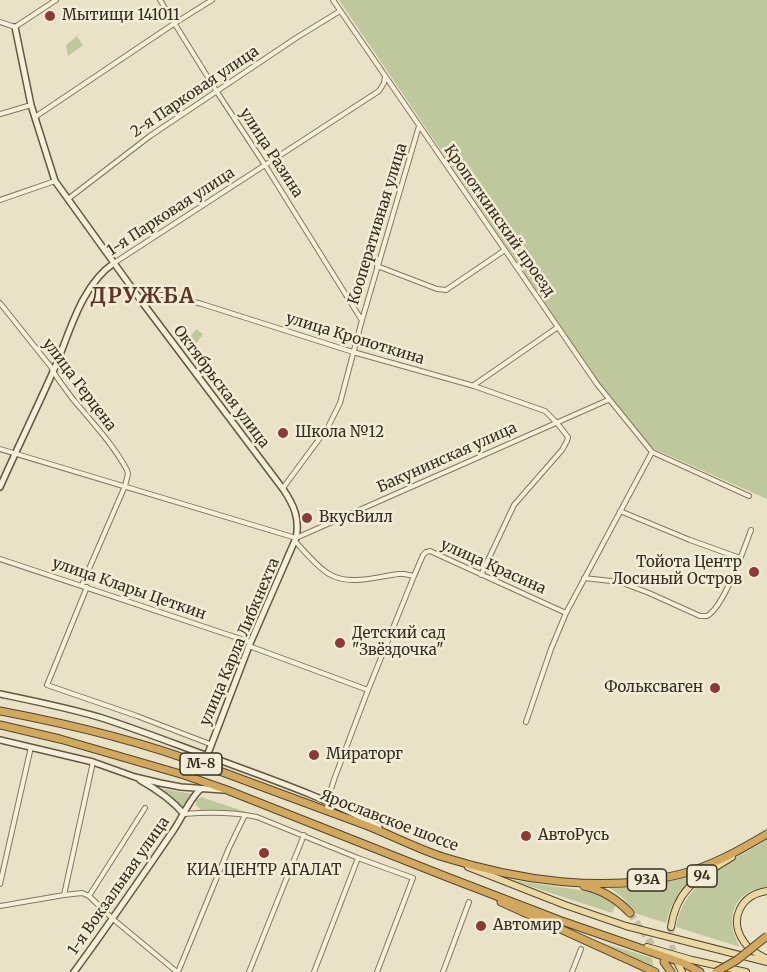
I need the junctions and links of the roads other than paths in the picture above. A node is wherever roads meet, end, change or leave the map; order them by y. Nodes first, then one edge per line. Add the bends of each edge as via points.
1 (56, 0) edge
2 (160, 0) edge
3 (212, 0) edge
4 (333, 0) edge
5 (340, 11) junction
6 (0, 22) edge
7 (174, 23) junction
8 (15, 27) junction
9 (385, 76) junction
10 (217, 92) junction
11 (31, 105) junction
12 (0, 114) edge
13 (34, 118) junction
14 (419, 126) junction
15 (265, 165) junction
16 (55, 181) junction
17 (0, 200) edge
18 (68, 200) junction
19 (505, 250) junction
20 (114, 263) junction
21 (377, 266) junction
22 (142, 302) junction
23 (0, 303) edge
24 (362, 320) junction
25 (558, 327) junction
26 (353, 352) junction
27 (53, 372) junction
28 (474, 386) junction
29 (608, 399) junction
30 (557, 423) junction
31 (0, 449) edge
32 (652, 452) junction
33 (15, 454) junction
34 (125, 486) junction
35 (0, 487) edge
36 (283, 489) junction
37 (748, 496) dead end
38 (620, 511) junction
39 (751, 530) dead end
40 (296, 540) junction
41 (740, 558) junction
42 (0, 559) edge
43 (481, 575) junction
44 (414, 576) junction
45 (584, 578) junction
46 (85, 586) junction
47 (566, 613) junction
48 (249, 644) junction
49 (368, 690) junction
50 (0, 694) edge
51 (0, 711) edge
52 (526, 722) dead end
53 (0, 725) edge
54 (0, 740) edge
55 (210, 744) junction
56 (31, 747) junction
57 (207, 756) junction
58 (93, 762) junction
59 (135, 777) junction
60 (201, 789) junction
61 (227, 790) junction
62 (330, 792) junction
63 (320, 799) junction
64 (191, 801) junction
65 (335, 806) junction
66 (145, 808) dead end
67 (200, 812) junction
68 (184, 814) junction
69 (245, 814) junction
70 (767, 834) edge
71 (304, 835) junction
72 (396, 837) junction
73 (755, 842) junction
74 (442, 856) junction
75 (358, 858) junction
76 (447, 878) junction
77 (559, 881) junction
78 (0, 884) edge
79 (767, 891) edge
80 (64, 895) junction
81 (89, 896) junction
82 (470, 902) dead end
83 (0, 906) edge
84 (630, 913) tunnel mouth
85 (113, 920) junction
86 (671, 927) tunnel mouth
87 (767, 936) edge
88 (620, 940) junction
89 (580, 949) dead end
90 (767, 961) edge
91 (664, 962) dead end
92 (678, 964) tunnel mouth
93 (74, 972) edge
94 (178, 972) edge
95 (249, 972) edge
96 (314, 972) edge
97 (377, 972) edge
98 (443, 972) edge
99 (572, 972) edge
100 (655, 972) edge
101 (671, 972) edge
102 (682, 972) edge
103 (700, 972) edge
104 (716, 972) edge
105 (746, 972) edge

1 - 8 street
2 - 7 street, улица Разина
3 - 7 street
4 - 5 street, Кропоткинский проезд
5 - 9 street, Кропоткинский проезд
5 - 10 street, 2-я Парковая улица
6 - 8 street
7 - 10 street, улица Разина
7 - 13 street
8 - 11 street, Октябрьская улица
9 - 14 street, Кропоткинский проезд
9 - 15 street, 1-я Парковая улица via 379,91
10 - 15 street, улица Разина
10 - 18 street, 2-я Парковая улица via 150,136
11 - 12 street
11 - 13 street, Октябрьская улица
13 - 16 street, Октябрьская улица
14 - 19 street, Кропоткинский проезд
14 - 21 street, Кооперативная улица
15 - 20 street, 1-я Парковая улица
15 - 24 street, улица Разина
16 - 17 street
16 - 18 street, Октябрьская улица
18 - 20 street, Октябрьская улица
19 - 21 street via 446,290
19 - 25 street, Кропоткинский проезд
20 - 22 street, Октябрьская улица
20 - 27 street, 1-я Парковая улица via 89,288
21 - 24 street, Кооперативная улица
22 - 26 street, улица Кропоткина via 159,294 202,304
22 - 36 street, Октябрьская улица
23 - 27 street, улица Герцена
24 - 26 street, Кооперативная улица
25 - 28 street
25 - 29 street, Кропоткинский проезд
26 - 28 street, улица Кропоткина
26 - 36 street, Кооперативная улица via 340,403 328,427
27 - 33 street, 1-я Парковая улица
27 - 34 street, улица Герцена via 125,466
28 - 30 street, улица Кропоткина via 544,411
29 - 30 street, Бакунинская улица
29 - 32 street, Кропоткинский проезд
30 - 40 street, Бакунинская улица
30 - 43 street via 567,441 514,505
31 - 33 street
32 - 37 street
32 - 38 street
33 - 34 street
33 - 35 street, 1-я Парковая улица
34 - 40 street
34 - 46 street
36 - 40 street, Октябрьская улица via 297,515
38 - 41 street
38 - 45 street
39 - 41 street
40 - 44 street via 321,568 341,579
40 - 48 street, улица Карла Либкнехта
41 - 45 street via 722,599 707,616 620,582
42 - 46 street, улица Клары Цеткин
43 - 44 street, улица Красина via 428,551
43 - 47 street, улица Красина
44 - 49 street
45 - 47 street
46 - 48 street, улица Клары Цеткин
46 - 55 street via 47,685
47 - 52 street
48 - 49 street, улица Клары Цеткин
48 - 55 street, улица Карла Либкнехта
49 - 62 street
50 - 57 street via 102,718
51 - 72 highway, Ярославское шоссе / М-8 via 98,733 193,761
53 - 61 highway, Ярославское шоссе / М-8
54 - 56 street
55 - 57 street, улица Карла Либкнехта
56 - 58 street
56 - 78 street
57 - 63 street
58 - 59 street
58 - 80 street
59 - 60 street
59 - 68 street
60 - 61 street
60 - 64 street, 1-я Вокзальная улица
61 - 76 highway, Ярославское шоссе / М-8
62 - 63 street
62 - 65 street
63 - 65 street
64 - 67 street
64 - 68 street, 1-я Вокзальная улица
65 - 72 street
66 - 81 street
67 - 68 street
67 - 69 street
68 - 85 street, 1-я Вокзальная улица
69 - 71 street
69 - 94 street
70 - 73 highway, 93A
71 - 75 street
71 - 95 street
72 - 74 highway, Ярославское шоссе / М-8
73 - 77 highway, 93A via 716,862 664,878 623,883
73 - 86 main road, 94 via 703,875 683,893
74 - 77 highway, 93A via 489,870
74 - 90 main road, Ярославское шоссе / М-8 via 626,926
75 - 96 street
75 - 97 street via 413,878
76 - 88 highway, Ярославское шоссе / М-8
76 - 100 highway
77 - 84 highway, 93A via 606,893
79 - 90 main road via 754,895 740,907 736,924 749,948
80 - 81 street
80 - 83 street
81 - 85 street
82 - 98 street
85 - 93 street, 1-я Вокзальная улица
85 - 94 street
87 - 104 highway, bridge
88 - 103 highway
88 - 105 main road, Ярославское шоссе / М-8
89 - 99 street
91 - 101 highway
92 - 102 main road

